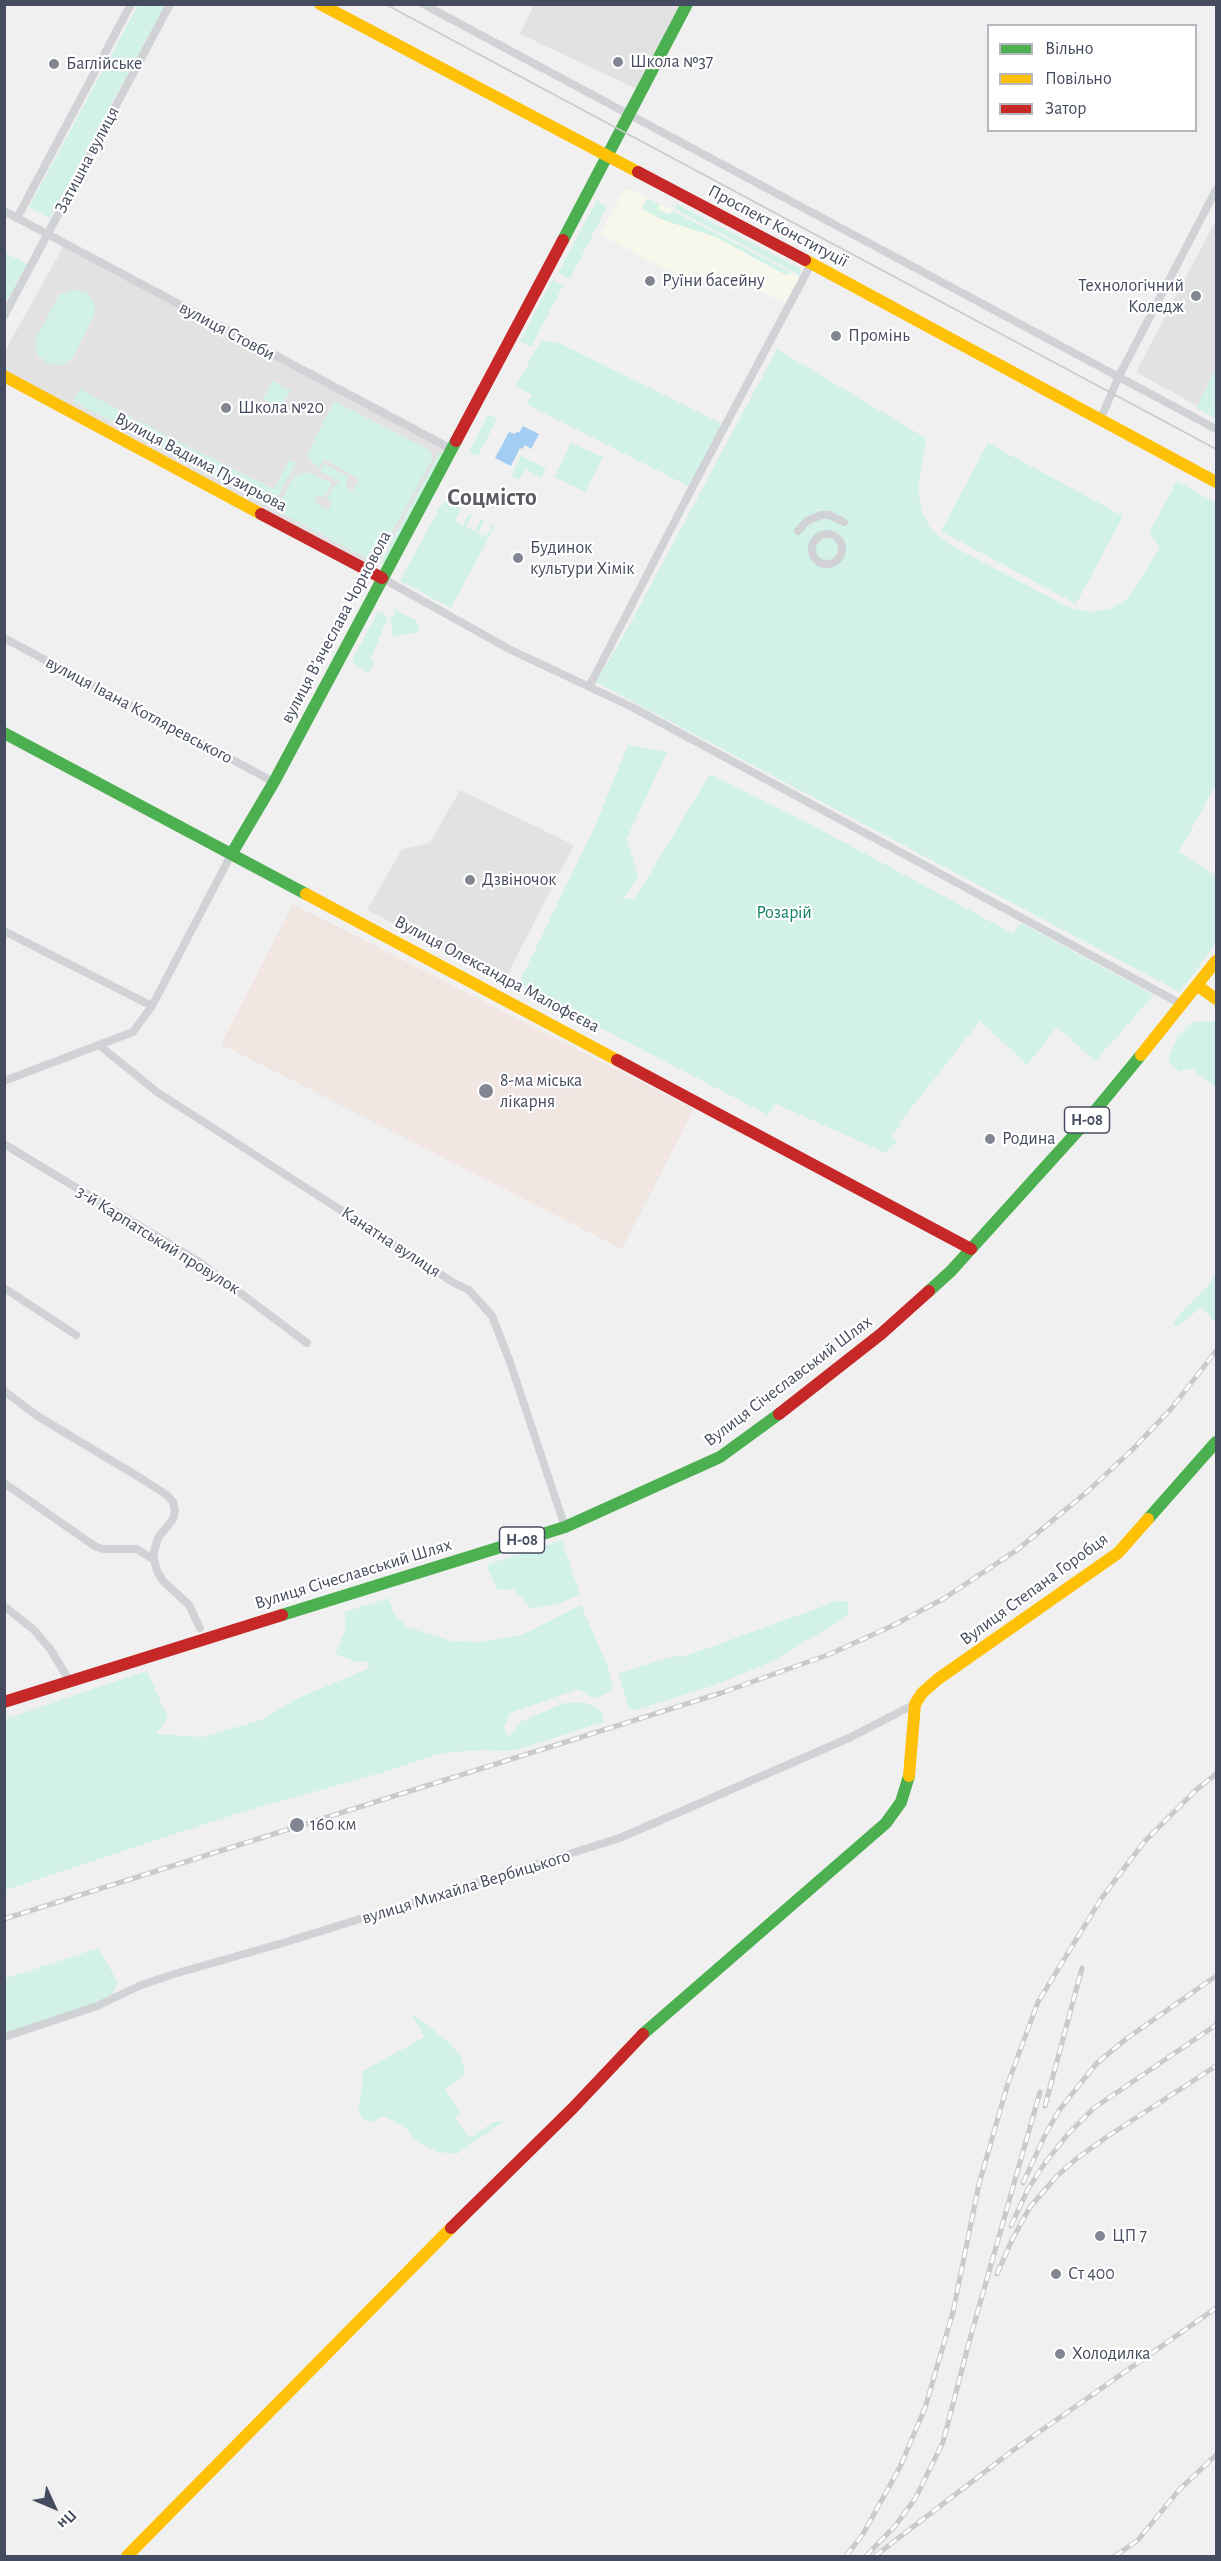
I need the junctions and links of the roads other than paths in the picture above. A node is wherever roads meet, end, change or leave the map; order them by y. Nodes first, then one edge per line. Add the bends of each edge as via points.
1 (130, 4) edge
2 (170, 4) edge
3 (320, 4) edge
4 (423, 4) edge
5 (687, 4) edge
6 (630, 114) junction
7 (608, 156) junction
8 (1216, 192) edge
9 (4, 211) edge
10 (17, 218) junction
11 (47, 236) junction
12 (811, 264) junction
13 (4, 316) edge
14 (4, 376) edge
15 (1119, 376) junction
16 (1101, 418) junction
17 (1216, 429) edge
18 (451, 449) junction
19 (1216, 482) edge
20 (844, 522) dead end
21 (798, 531) dead end
22 (382, 578) junction
23 (4, 638) edge
24 (589, 687) junction
25 (4, 733) edge
26 (274, 782) junction
27 (232, 853) junction
28 (4, 931) edge
29 (1216, 961) edge
30 (1198, 986) junction
31 (1216, 999) edge
32 (1183, 1005) junction
33 (152, 1006) junction
34 (100, 1046) junction
35 (4, 1081) edge
36 (4, 1144) edge
37 (971, 1249) junction
38 (4, 1288) edge
39 (76, 1335) dead end
40 (307, 1343) dead end
41 (4, 1391) edge
42 (1216, 1442) edge
43 (4, 1483) edge
44 (565, 1527) junction
45 (154, 1560) junction
46 (4, 1606) edge
47 (200, 1629) dead end
48 (70, 1682) junction
49 (4, 1702) edge
50 (915, 1704) junction
51 (4, 2037) edge
52 (127, 2556) edge

1 - 10 street, Затишна вулиця
2 - 11 street, Затишна вулиця
3 - 7 street, Проспект Конституції
4 - 6 street
5 - 6 street
6 - 7 street, вулиця Вʼячеслава Чорновола
6 - 15 street
7 - 12 street, Проспект Конституції
7 - 18 street, вулиця Вʼячеслава Чорновола
8 - 15 street
9 - 10 street, вулиця Стовби
10 - 11 street, вулиця Стовби
11 - 13 street, Затишна вулиця
11 - 18 street, вулиця Стовби
12 - 16 street, Проспект Конституції
12 - 24 street
14 - 22 street, Вулиця Вадима Пузирьова
15 - 16 street
15 - 17 street
16 - 19 street, Проспект Конституції
18 - 22 street, вулиця Вʼячеслава Чорновола
20 - 21 street via 821,515 807,521
22 - 24 street via 509,649
22 - 26 street, вулиця Вʼячеслава Чорновола
23 - 26 street, вулиця Івана Котляревського
24 - 32 street
25 - 27 street, Вулиця Олександра Малофєєва
26 - 27 street, вулиця Вʼячеслава Чорновола
27 - 33 street, вулиця Вʼячеслава Чорновола
27 - 37 street, Вулиця Олександра Малофєєва
28 - 33 street
29 - 30 street, Вулиця Січеславський Шлях / Н-08
30 - 31 street
30 - 32 street, Вулиця Січеславський Шлях / Н-08
32 - 37 street, Вулиця Січеславський Шлях / Н-08 via 1085,1123
33 - 34 street, вулиця Вʼячеслава Чорновола via 133,1032
34 - 35 street, вулиця Вʼячеслава Чорновола
34 - 44 street, Канатна вулиця via 157,1092 469,1290 492,1316 500,1335
36 - 40 street, 3-й Карпатський провулок via 198,1262
37 - 44 street, Вулиця Січеславський Шлях / Н-08 via 881,1334 747,1439 692,1472
38 - 39 street
41 - 45 street via 39,1417 167,1494 173,1502 173,1520 158,1538
42 - 50 street, Вулиця Степана Горобця via 1118,1553 938,1679
43 - 45 street via 96,1547 137,1550
44 - 48 street, Вулиця Січеславський Шлях / Н-08
45 - 47 street via 163,1581 189,1605
46 - 48 street via 34,1630
48 - 49 street, Вулиця Січеславський Шлях / Н-08
50 - 51 street, вулиця Михайла Вербицького via 839,1743 620,1838 174,1974 97,2006
50 - 52 street via 909,1778 901,1802 886,1823 633,2043

